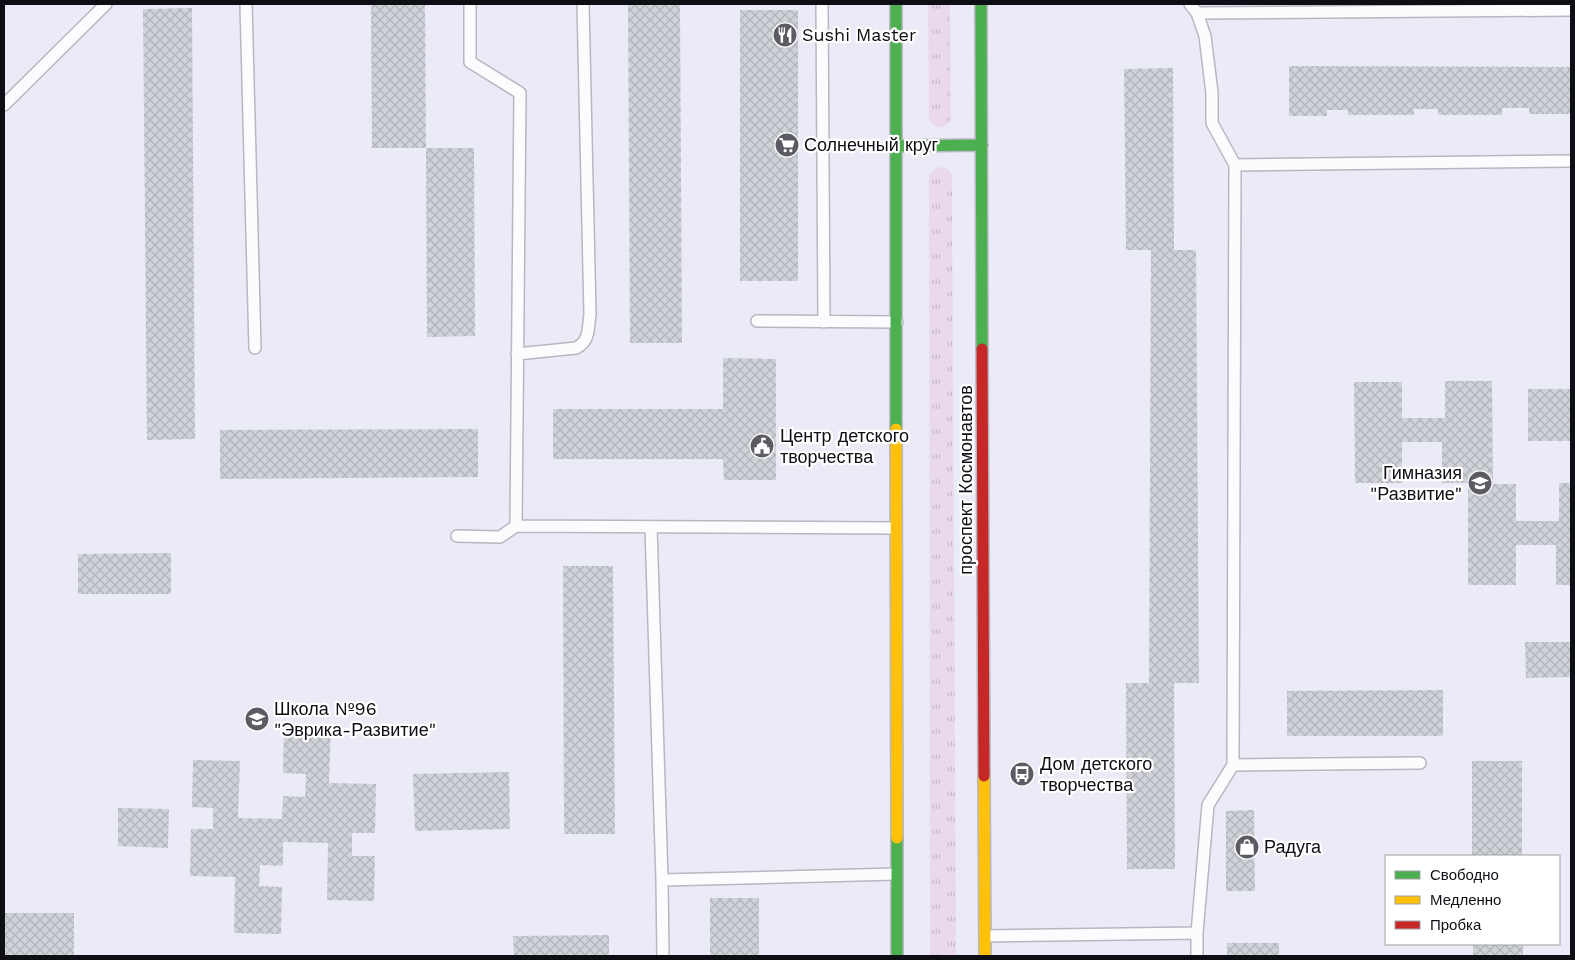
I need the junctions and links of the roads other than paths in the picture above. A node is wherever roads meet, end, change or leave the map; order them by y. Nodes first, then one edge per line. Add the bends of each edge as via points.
1 (106, 4) edge
2 (246, 4) edge
3 (470, 4) edge
4 (582, 4) edge
5 (822, 4) edge
6 (896, 4) edge
7 (981, 4) edge
8 (1190, 4) edge
9 (1571, 10) edge
10 (1197, 13) junction
11 (4, 105) edge
12 (982, 145) junction
13 (898, 146) junction
14 (1571, 160) edge
15 (1235, 165) junction
16 (757, 321) dead end
17 (824, 322) junction
18 (897, 322) junction
19 (255, 348) dead end
20 (517, 354) junction
21 (516, 526) junction
22 (651, 527) junction
23 (897, 528) junction
24 (457, 536) dead end
25 (1420, 763) dead end
26 (1233, 765) junction
27 (896, 874) junction
28 (662, 880) junction
29 (1198, 933) junction
30 (985, 936) junction
31 (663, 956) edge
32 (897, 956) edge
33 (985, 956) edge
34 (1197, 956) edge

1 - 11 lane
2 - 19 lane
3 - 20 lane via 470,62 520,93
4 - 20 lane via 588,336 576,348
5 - 17 lane
6 - 13 main road
7 - 12 main road, проспект Космонавтов
8 - 10 lane
9 - 10 lane
10 - 15 lane via 1205,36 1212,123
12 - 13 main road
12 - 30 main road, проспект Космонавтов
13 - 18 main road
14 - 15 lane
15 - 26 lane
16 - 17 lane
17 - 18 lane
18 - 23 main road
20 - 21 lane
21 - 22 lane
21 - 24 lane via 500,536
22 - 23 lane
22 - 28 lane
23 - 27 main road
25 - 26 lane
26 - 29 lane via 1208,805
27 - 28 lane
27 - 32 main road
28 - 31 lane
29 - 30 lane
29 - 34 lane
30 - 33 main road, проспект Космонавтов

